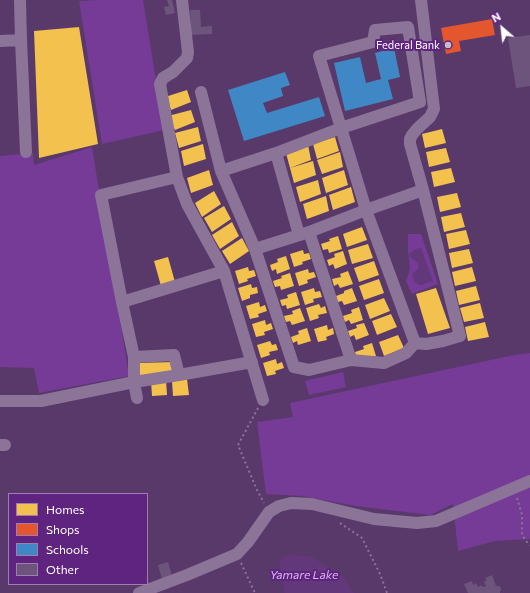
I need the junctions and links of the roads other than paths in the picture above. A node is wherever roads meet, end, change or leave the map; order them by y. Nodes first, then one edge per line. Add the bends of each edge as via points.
1 (20, 0) edge
2 (182, 0) edge
3 (421, 0) edge
4 (21, 40) junction
5 (0, 41) edge
6 (201, 92) dead end
7 (341, 128) junction
8 (26, 152) dead end
9 (276, 153) junction
10 (221, 171) junction
11 (177, 177) junction
12 (423, 190) junction
13 (366, 210) junction
14 (304, 234) junction
15 (255, 249) junction
16 (224, 271) junction
17 (122, 302) junction
18 (415, 343) junction
19 (134, 357) junction
20 (351, 360) junction
21 (252, 362) junction
22 (179, 375) junction
23 (134, 382) junction
24 (137, 398) dead end
25 (263, 400) dead end
26 (0, 401) edge
27 (530, 481) edge
28 (139, 593) edge

1 - 4 street
2 - 11 street via 187,58 174,72 163,78 160,84
3 - 12 street via 434,109 430,117 412,135 410,144
4 - 5 street
4 - 8 street
6 - 10 street
7 - 7 street via 319,56 373,42 375,30 408,26 420,102
7 - 9 street
7 - 13 street
9 - 10 street
9 - 14 street
10 - 15 street
11 - 16 street via 187,204
11 - 17 street via 101,195
12 - 13 street
12 - 18 street via 460,336 426,344
13 - 14 street
13 - 18 street
14 - 15 street
14 - 20 street
15 - 20 street via 294,367 309,370
16 - 17 street
16 - 21 street
17 - 19 street
18 - 20 street via 406,353 384,363
19 - 22 street via 174,355
19 - 23 street
21 - 22 street
21 - 25 street
22 - 23 street
23 - 24 street
23 - 26 street via 41,401
27 - 28 street via 436,521 417,523 374,519 312,504 291,503 279,506 269,512 237,554

